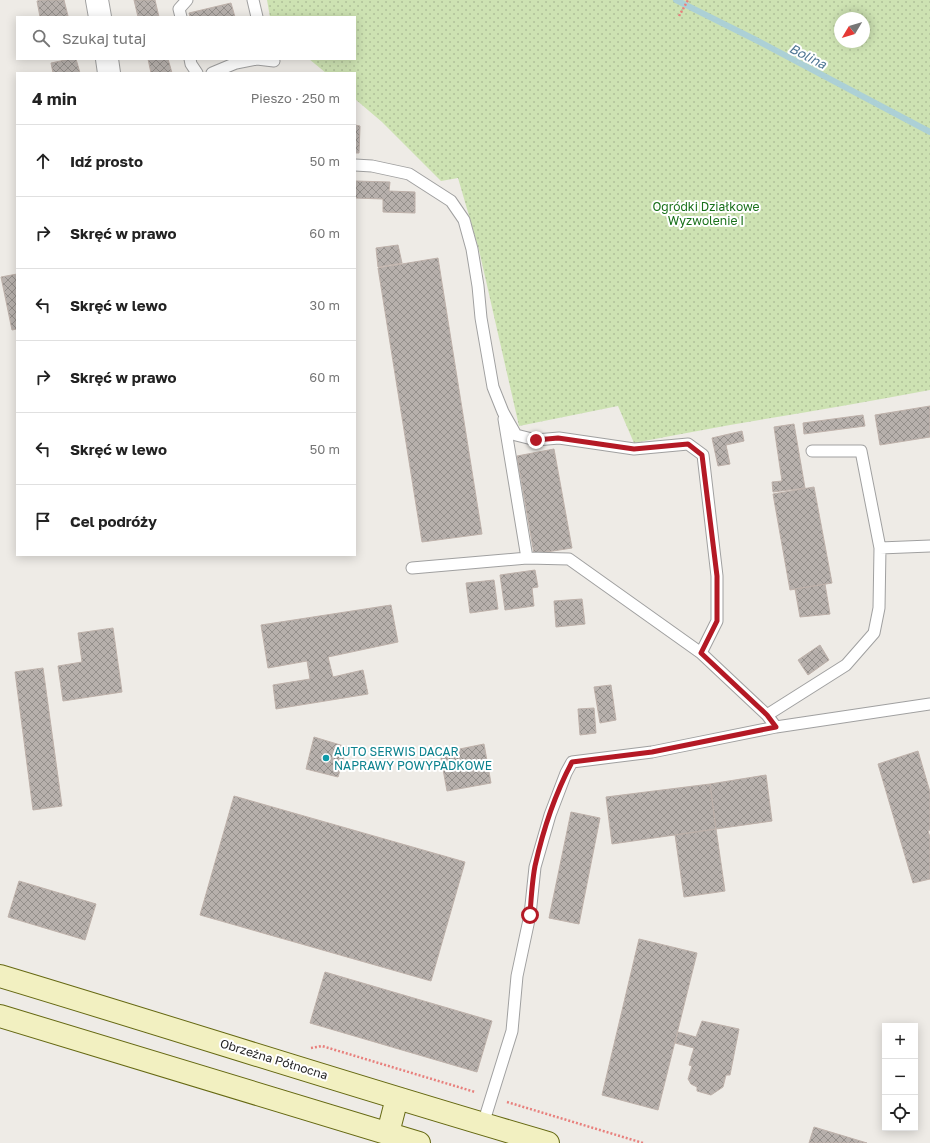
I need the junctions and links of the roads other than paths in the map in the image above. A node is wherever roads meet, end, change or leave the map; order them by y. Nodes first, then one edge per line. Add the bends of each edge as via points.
1 (97, 0) edge
2 (187, 0) edge
3 (253, 0) edge
4 (100, 16) edge
5 (181, 16) edge
6 (257, 16) edge
7 (107, 60) edge
8 (190, 60) edge
9 (252, 60) edge
10 (266, 60) edge
11 (274, 61) dead end
12 (109, 72) edge
13 (196, 72) edge
14 (214, 72) edge
15 (356, 165) edge
16 (503, 412) junction
17 (812, 452) dead end
18 (930, 546) edge
19 (880, 548) junction
20 (527, 558) junction
21 (412, 568) dead end
22 (701, 653) junction
23 (930, 704) edge
24 (767, 715) junction
25 (776, 727) junction
26 (0, 976) edge
27 (0, 1016) edge
28 (397, 1098) junction
29 (483, 1124) junction
30 (386, 1138) edge
31 (419, 1143) edge
32 (548, 1143) edge

1 - 4 street
2 - 5 lane via 179,9
3 - 6 lane
7 - 12 street
8 - 13 lane
9 - 14 lane
10 - 11 lane
15 - 16 lane via 409,174 451,202 464,220 472,249 492,387
16 - 20 lane
16 - 22 lane via 516,435 536,440 558,438 634,449 688,444 702,455 717,576 717,621
17 - 19 lane via 861,451
18 - 19 lane
19 - 24 lane via 879,608 874,633 846,665
20 - 21 lane
20 - 22 lane via 569,559
22 - 24 lane
23 - 25 lane
24 - 25 lane
25 - 29 lane via 652,752 572,762 550,815 535,867 530,915 517,976 512,1031
26 - 28 street, Obrzeżna Północna
27 - 30 street
28 - 29 street, Obrzeżna Północna
28 - 30 street
29 - 32 street, Obrzeżna Północna
30 - 31 street

